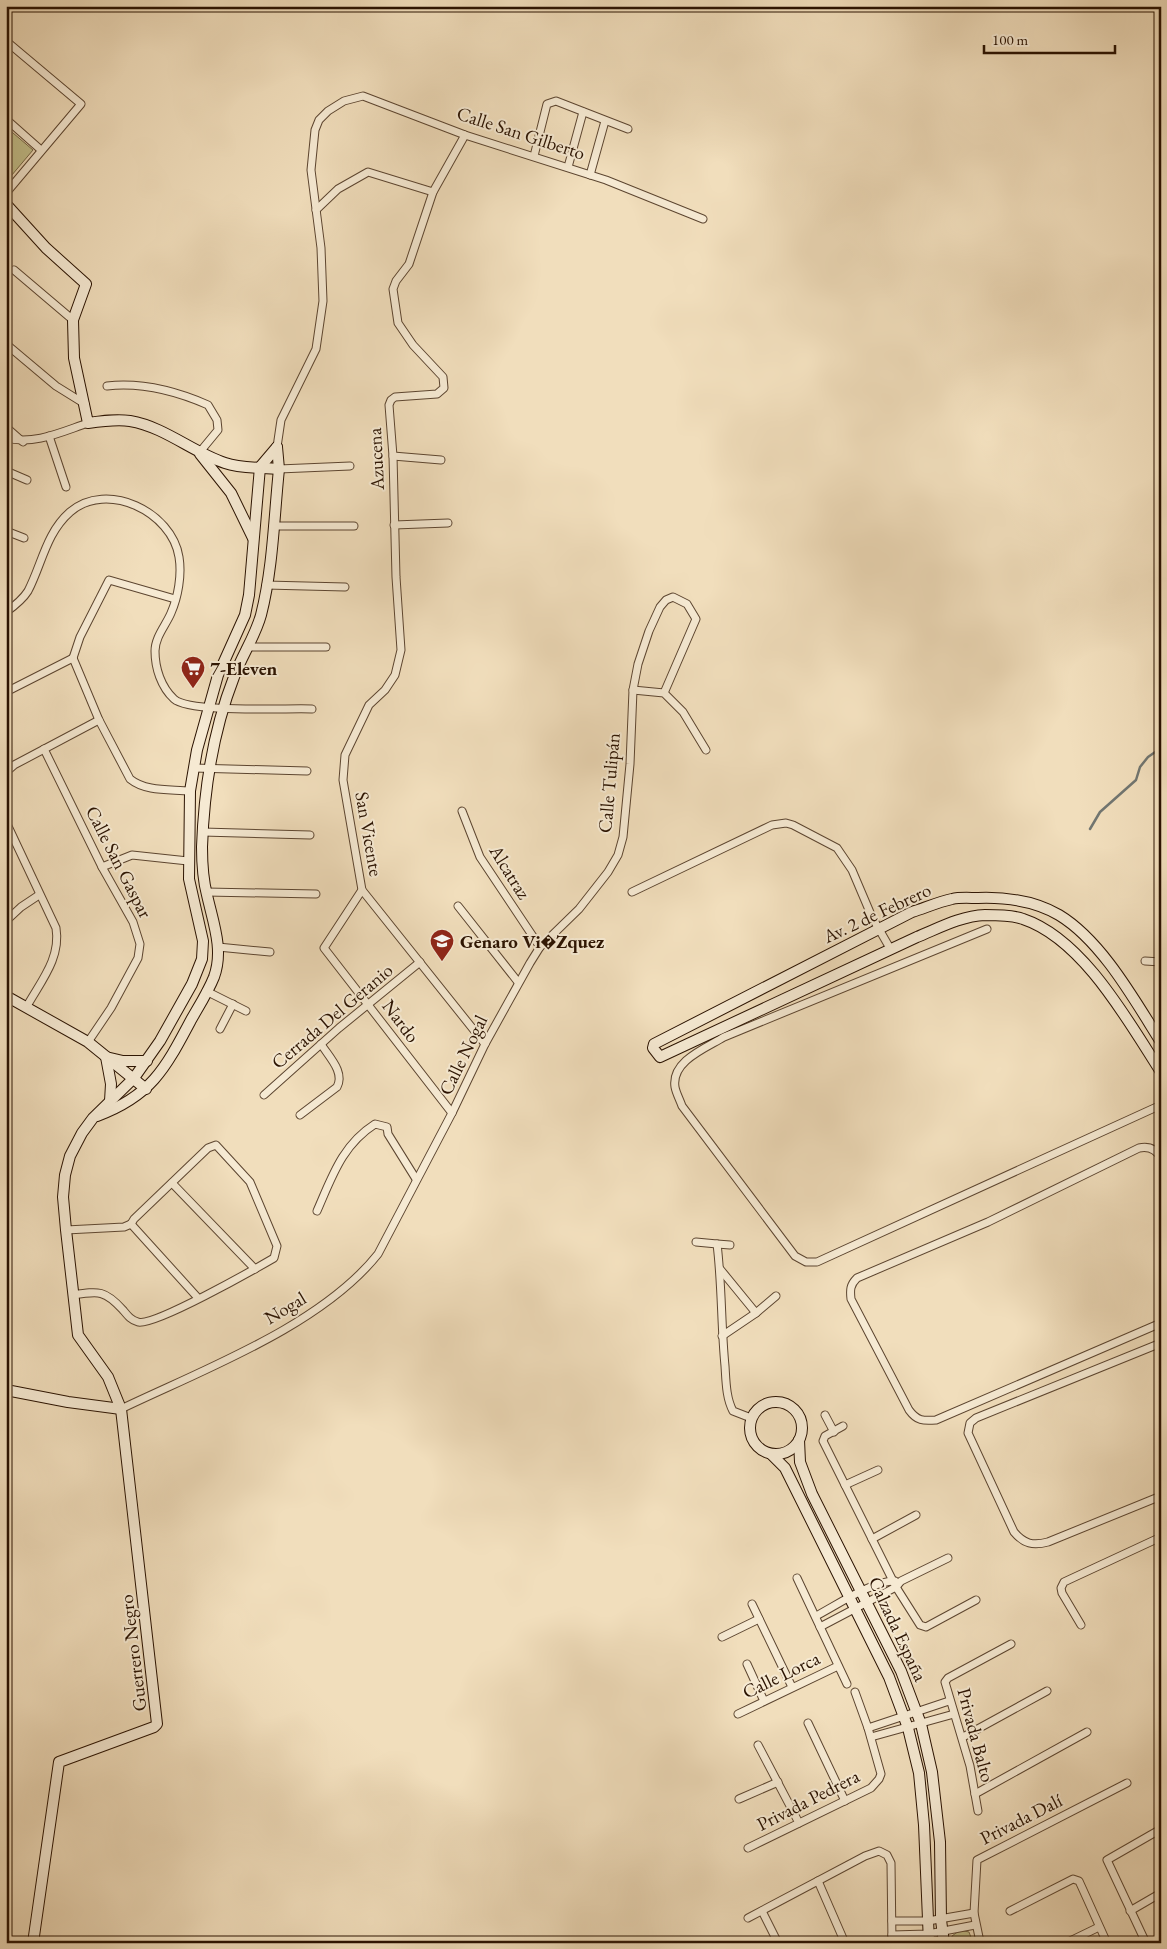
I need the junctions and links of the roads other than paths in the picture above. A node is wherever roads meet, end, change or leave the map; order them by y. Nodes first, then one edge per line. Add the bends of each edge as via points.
1 (6, 41) edge
2 (583, 112) junction
3 (6, 119) edge
4 (606, 121) junction
5 (628, 129) dead end
6 (465, 135) junction
7 (41, 150) junction
8 (534, 156) junction
9 (568, 167) junction
10 (590, 175) junction
11 (433, 192) junction
12 (6, 193) edge
13 (6, 204) edge
14 (316, 210) junction
15 (703, 219) dead end
16 (14, 270) dead end
17 (73, 320) junction
18 (6, 344) edge
19 (107, 386) dead end
20 (85, 404) junction
21 (88, 423) junction
22 (6, 427) edge
23 (49, 436) junction
24 (6, 438) edge
25 (24, 442) junction
26 (277, 447) junction
27 (199, 453) junction
28 (393, 456) junction
29 (441, 460) dead end
30 (350, 466) dead end
31 (260, 468) junction
32 (279, 469) junction
33 (6, 471) edge
34 (27, 480) dead end
35 (66, 487) dead end
36 (448, 523) dead end
37 (394, 525) junction
38 (273, 526) junction
39 (354, 526) dead end
40 (6, 531) edge
41 (24, 538) dead end
42 (254, 540) junction
43 (266, 585) junction
44 (345, 587) dead end
45 (175, 599) junction
46 (6, 612) edge
47 (248, 647) junction
48 (326, 647) dead end
49 (72, 658) junction
50 (633, 690) junction
51 (6, 692) edge
52 (664, 693) junction
53 (210, 707) junction
54 (223, 707) junction
55 (312, 709) dead end
56 (99, 720) junction
57 (44, 749) junction
58 (706, 750) dead end
59 (194, 768) junction
60 (210, 770) junction
61 (307, 771) dead end
62 (6, 772) edge
63 (343, 780) joint
64 (190, 791) junction
65 (462, 811) dead end
66 (6, 822) edge
67 (203, 832) junction
68 (310, 835) dead end
69 (188, 861) junction
70 (102, 867) junction
71 (362, 890) junction
72 (206, 892) junction
73 (632, 892) dead end
74 (316, 894) dead end
75 (39, 895) junction
76 (458, 906) dead end
77 (212, 918) junction
78 (6, 921) edge
79 (197, 922) junction
80 (878, 929) junction
81 (987, 929) dead end
82 (540, 946) junction
83 (218, 947) junction
84 (891, 950) junction
85 (270, 952) dead end
86 (1145, 961) dead end
87 (420, 962) junction
88 (1161, 962) edge
89 (518, 982) junction
90 (206, 991) junction
91 (6, 996) edge
92 (233, 1004) junction
93 (367, 1004) junction
94 (27, 1006) junction
95 (246, 1011) dead end
96 (220, 1029) dead end
97 (88, 1042) junction
98 (1161, 1042) edge
99 (321, 1044) junction
100 (484, 1044) junction
101 (106, 1057) junction
102 (147, 1062) junction
103 (1161, 1072) edge
104 (134, 1078) junction
105 (146, 1089) junction
106 (264, 1095) dead end
107 (112, 1105) junction
108 (1161, 1105) edge
109 (452, 1113) junction
110 (300, 1115) dead end
111 (1161, 1158) edge
112 (416, 1179) junction
113 (172, 1183) junction
114 (318, 1211) dead end
115 (131, 1224) junction
116 (66, 1230) junction
117 (696, 1242) dead end
118 (717, 1244) junction
119 (730, 1245) dead end
120 (255, 1268) junction
121 (720, 1269) junction
122 (73, 1295) junction
123 (776, 1296) dead end
124 (198, 1298) junction
125 (756, 1312) junction
126 (1161, 1323) edge
127 (722, 1336) junction
128 (1161, 1343) edge
129 (6, 1390) edge
130 (121, 1409) junction
131 (825, 1415) dead end
132 (751, 1418) junction
133 (842, 1426) dead end
134 (834, 1432) junction
135 (799, 1440) junction
136 (770, 1454) junction
137 (878, 1470) dead end
138 (845, 1485) junction
139 (812, 1494) junction
140 (1161, 1496) edge
141 (801, 1501) junction
142 (916, 1515) dead end
143 (1161, 1537) edge
144 (872, 1539) junction
145 (948, 1558) dead end
146 (797, 1578) dead end
147 (896, 1583) junction
148 (862, 1592) junction
149 (850, 1598) junction
150 (976, 1600) dead end
151 (868, 1602) junction
152 (752, 1604) dead end
153 (855, 1608) junction
154 (816, 1616) junction
155 (759, 1619) junction
156 (1081, 1625) dead end
157 (820, 1627) junction
158 (722, 1637) dead end
159 (1010, 1644) dead end
160 (747, 1664) dead end
161 (838, 1666) junction
162 (847, 1684) dead end
163 (792, 1687) junction
164 (855, 1692) dead end
165 (1047, 1692) dead end
166 (764, 1701) junction
167 (949, 1701) junction
168 (916, 1711) junction
169 (738, 1714) dead end
170 (954, 1714) junction
171 (904, 1715) junction
172 (808, 1723) dead end
173 (921, 1724) junction
174 (868, 1728) junction
175 (908, 1728) junction
176 (1087, 1732) dead end
177 (871, 1737) junction
178 (963, 1737) junction
179 (758, 1745) dead end
180 (778, 1782) junction
181 (1127, 1783) dead end
182 (975, 1794) junction
183 (739, 1799) dead end
184 (845, 1801) junction
185 (978, 1812) dead end
186 (799, 1823) junction
187 (1161, 1829) edge
188 (940, 1842) junction
189 (926, 1843) junction
190 (748, 1848) dead end
191 (818, 1881) junction
192 (1160, 1895) edge
193 (762, 1911) junction
194 (1010, 1911) dead end
195 (1130, 1911) junction
196 (974, 1913) junction
197 (748, 1918) dead end
198 (941, 1920) junction
199 (928, 1921) junction
200 (892, 1922) junction
201 (975, 1925) junction
202 (1099, 1926) junction
203 (942, 1931) junction
204 (892, 1935) junction
205 (929, 1938) edge
206 (980, 1942) edge
207 (33, 1943) edge
208 (778, 1943) edge
209 (845, 1943) edge
210 (892, 1943) edge
211 (944, 1943) edge
212 (1066, 1943) edge
213 (1107, 1943) edge
214 (1146, 1943) edge

1 - 7 street via 81,104
2 - 4 street
2 - 8 street via 556,101 547,104
2 - 9 street
3 - 7 street
4 - 5 street
4 - 10 street
6 - 8 street, Calle San Gilberto
6 - 11 street
6 - 14 street, Calle San Gilberto via 363,96 344,101 328,110 319,120 312,150
7 - 12 street
8 - 9 street, Calle San Gilberto
9 - 10 street, Calle San Gilberto
10 - 15 street, Calle San Gilberto
11 - 14 street via 368,172 338,189
11 - 28 street, Azucena via 409,264 393,289 393,302 405,335 444,377 444,388 437,394 391,400
13 - 17 street via 46,248 86,284
14 - 26 street via 323,286 316,349 281,420
16 - 17 street
17 - 20 street via 74,358
18 - 20 street via 56,386
19 - 27 street via 158,388 208,405 217,420 218,430
20 - 21 street
21 - 23 street
21 - 27 street via 129,421 143,424 172,436
22 - 25 street
23 - 25 street
23 - 35 street
24 - 25 street
26 - 31 street
26 - 32 street
27 - 31 street via 227,464
27 - 42 street via 231,493
28 - 29 street
28 - 37 street, Azucena
30 - 32 street
31 - 32 street
31 - 42 street
32 - 38 street
33 - 34 street
36 - 37 street
37 - 63 street, Azucena via 401,650 395,675 369,705 345,755
38 - 39 street
38 - 43 street
40 - 41 street
42 - 53 street via 245,615 218,675
43 - 44 street
43 - 47 street via 261,615
45 - 46 street via 180,576 179,556 171,534 132,503 112,498 93,500 71,511 54,529 27,593
45 - 49 street via 109,580
45 - 53 street via 154,649 156,668 166,690 175,700
47 - 48 street
47 - 54 street
49 - 51 street
49 - 56 street
50 - 52 street
50 - 52 street, Calle Tulipán via 646,639 660,607 673,597 681,600 696,619
50 - 82 street, Calle Tulipán via 630,764 618,855 579,909
52 - 58 street via 683,712
53 - 54 street
53 - 59 street
54 - 55 street
54 - 60 street
56 - 57 street
56 - 64 street via 123,769 134,782 147,788
57 - 62 street
57 - 70 street, Calle San Gaspar
59 - 60 street
59 - 64 street
60 - 61 street
60 - 67 street via 205,791
63 - 71 street, San Vicente
64 - 69 street
65 - 82 street, Alcatraz via 489,874
66 - 75 street
67 - 68 street
67 - 72 street
69 - 70 street via 132,855
69 - 79 street
70 - 97 street, Calle San Gaspar via 133,922 140,944 138,958
71 - 87 street, San Vicente
71 - 93 street, Nardo via 324,948
72 - 74 street
72 - 77 street
73 - 80 street via 772,825 786,823 829,842 843,854
75 - 78 street
75 - 94 street via 56,928 58,942 55,956
76 - 89 street
77 - 79 street
77 - 83 street
79 - 102 street via 203,940 199,968
80 - 84 street
80 - 84 street, Av. 2 de Febrero via 654,1044 655,1052 660,1057
80 - 98 street, Av. 2 de Febrero via 912,912 952,899 999,897 1030,903 1059,915 1084,935 1134,998
81 - 108 street via 724,1037 685,1061 677,1070 675,1087 682,1106 795,1256 806,1262 817,1262
82 - 89 street, Calle Nogal
83 - 85 street
83 - 90 street via 214,977
84 - 103 street, Av. 2 de Febrero via 958,919 985,915 1022,918 1060,938 1084,962
86 - 88 street
87 - 93 street, Cerrada Del Geranio
87 - 100 street
89 - 100 street, Calle Nogal
90 - 92 street
90 - 105 street via 167,1063
91 - 94 street
92 - 95 street
92 - 96 street
93 - 99 street, Cerrada Del Geranio
93 - 109 street, Nardo
94 - 97 street
97 - 101 street
99 - 106 street, Cerrada Del Geranio
99 - 110 street via 340,1073 340,1081
100 - 109 street, Calle Nogal
101 - 102 street
101 - 104 street
101 - 107 street
102 - 104 street
104 - 105 street
104 - 107 street
105 - 107 street
107 - 116 street via 93,1118 70,1156 63,1197
109 - 112 street, Calle Nogal
111 - 126 street via 1150,1148 1139,1148 988,1222 857,1278 850,1290 851,1299 910,1410 922,1422 936,1420
112 - 114 street via 388,1134 387,1126 375,1124 359,1134 335,1169
112 - 130 street, Nogal via 378,1254 333,1296 295,1322 244,1350
113 - 115 street
113 - 120 street
113 - 120 street via 208,1148 216,1145 221,1149 250,1182 276,1246 274,1258
115 - 116 street
115 - 124 street
116 - 122 street
117 - 118 street
118 - 119 street
118 - 121 street
120 - 124 street
121 - 125 street
121 - 127 street
122 - 124 street via 103,1292 131,1319 141,1323
122 - 130 street via 78,1335 108,1377
123 - 125 street
125 - 127 street
127 - 132 street via 730,1406 737,1414
128 - 140 street via 976,1418 970,1423 968,1433 1014,1532 1025,1543 1048,1542
129 - 130 street
130 - 207 street, Guerrero Negro via 157,1724 59,1762
131 - 134 street
132 - 135 street via 758,1408 767,1403 786,1404 800,1417
132 - 136 street via 749,1430 752,1439 757,1447
133 - 134 street
134 - 138 street via 823,1440
135 - 136 street via 789,1451
135 - 139 street, Calzada España via 800,1462
136 - 141 street, Calzada España via 786,1468
137 - 138 street
138 - 144 street
139 - 141 street
139 - 148 street, Calzada España
141 - 149 street, Calzada España
142 - 144 street
143 - 156 street via 1064,1582 1062,1593
144 - 147 street
145 - 147 street
146 - 154 street
147 - 148 street
147 - 150 street via 922,1627
147 - 151 street, Calle Lorca
148 - 149 street
148 - 151 street, Calzada España
149 - 153 street, Calzada España
149 - 154 street
151 - 153 street, Calle Lorca
151 - 168 street, Calzada España
152 - 155 street
153 - 157 street, Calle Lorca
153 - 171 street, Calzada España
154 - 157 street
155 - 158 street
155 - 163 street
157 - 161 street
159 - 167 street, Privada Balto via 948,1678 945,1687
160 - 166 street
161 - 162 street
161 - 163 street, Calle Lorca
163 - 166 street, Calle Lorca
164 - 174 street, Privada Pedrera
165 - 178 street
166 - 169 street, Calle Lorca
167 - 168 street
167 - 170 street, Privada Balto
168 - 171 street
168 - 173 street, Calzada España
170 - 173 street
170 - 178 street, Privada Balto
171 - 174 street
171 - 175 street, Calzada España
172 - 184 street
173 - 175 street
173 - 188 street, Calzada España via 932,1772
174 - 177 street, Privada Pedrera
175 - 177 street
175 - 189 street, Calzada España via 919,1774
176 - 182 street
177 - 184 street, Privada Pedrera via 880,1779 871,1788
178 - 182 street, Privada Balto
179 - 180 street
180 - 183 street, Privada Pedrera
180 - 186 street
181 - 196 street, Privada Dalí via 977,1860
182 - 185 street, Privada Balto
184 - 186 street, Privada Pedrera
186 - 190 street, Privada Pedrera
187 - 195 street via 1107,1860
188 - 189 street
188 - 198 street, Calzada España
189 - 199 street, Calzada España
191 - 193 street
191 - 200 street via 865,1856 879,1851 887,1855
191 - 209 street
192 - 195 street
193 - 197 street
193 - 208 street
194 - 202 street via 1073,1879 1079,1881
195 - 214 street
196 - 198 street
196 - 201 street, Privada Dalí
198 - 199 street
198 - 203 street, Calzada España
199 - 200 street
199 - 205 street, Calzada España
200 - 204 street
201 - 203 street
201 - 206 street, Privada Dalí
202 - 212 street
202 - 213 street
203 - 205 street
203 - 211 street, Calzada España
204 - 205 street
204 - 210 street

